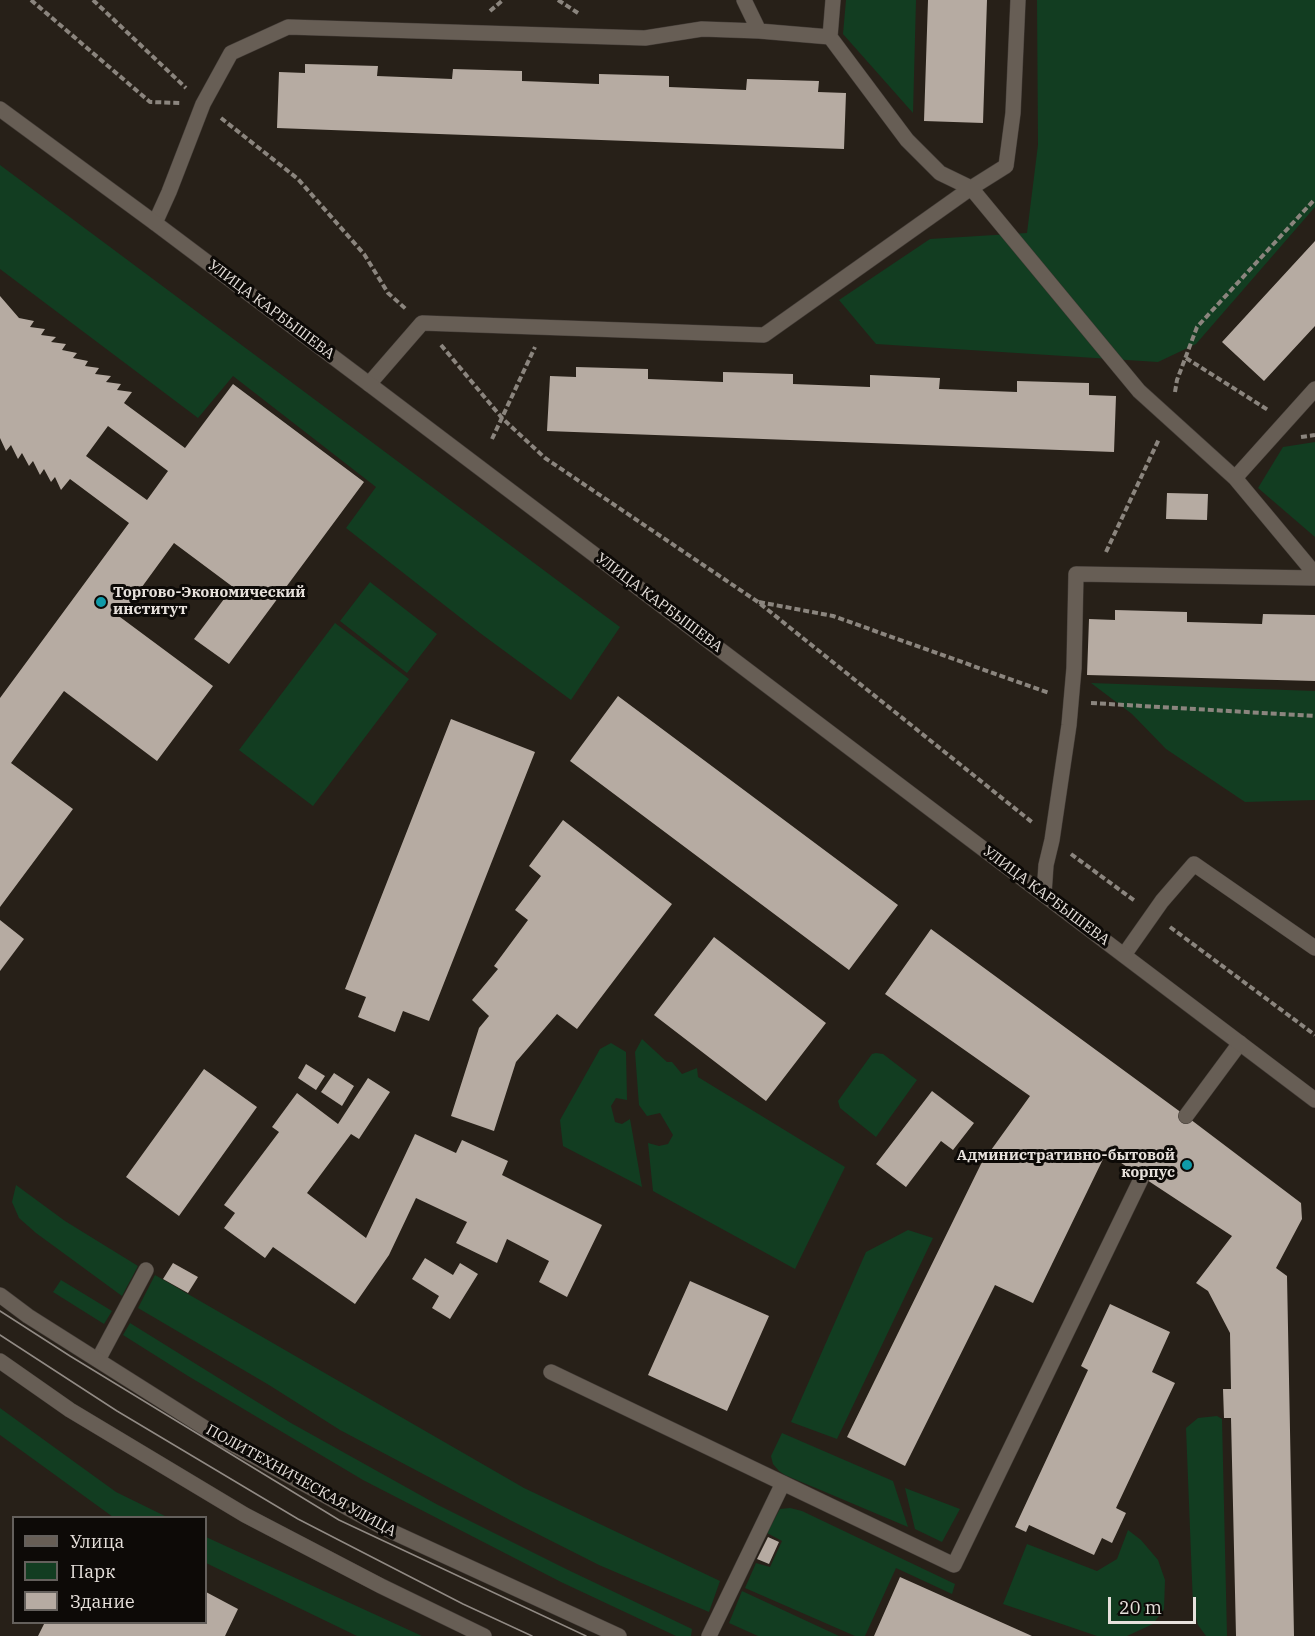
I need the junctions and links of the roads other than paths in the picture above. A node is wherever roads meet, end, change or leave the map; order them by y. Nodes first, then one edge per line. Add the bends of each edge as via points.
1 (744, 0) edge
2 (833, 0) edge
3 (1018, 0) edge
4 (759, 31) junction
5 (830, 37) junction
6 (0, 109) edge
7 (971, 188) junction
8 (155, 223) junction
9 (369, 384) junction
10 (1315, 389) edge
11 (1235, 478) junction
12 (1315, 576) edge
13 (1044, 894) junction
14 (1315, 948) edge
15 (1124, 955) junction
16 (1240, 1043) junction
17 (1315, 1101) edge
18 (1186, 1116) dead end
19 (1142, 1177) dead end
20 (147, 1270) dead end
21 (0, 1295) edge
22 (98, 1360) junction
23 (0, 1361) edge
24 (551, 1372) dead end
25 (783, 1484) junction
26 (484, 1636) edge
27 (619, 1636) edge
28 (710, 1636) edge

1 - 4 main road
2 - 5 main road
3 - 7 main road via 1013,112 1006,166
4 - 5 main road
4 - 8 main road via 702,29 645,38 288,27 231,53 203,104
5 - 7 main road via 907,140 940,173
6 - 8 main road, УЛИЦА КАРБЫШЕВА
7 - 9 main road via 764,335 422,323
7 - 11 main road via 1138,391
8 - 9 main road, УЛИЦА КАРБЫШЕВА
9 - 13 main road, УЛИЦА КАРБЫШЕВА
10 - 11 main road
11 - 12 main road
12 - 13 main road via 1076,574 1070,725
13 - 15 main road, УЛИЦА КАРБЫШЕВА
14 - 15 main road via 1194,864
15 - 16 main road, УЛИЦА КАРБЫШЕВА
16 - 17 main road, УЛИЦА КАРБЫШЕВА
16 - 18 main road
19 - 25 main road via 954,1565
20 - 22 main road
21 - 22 main road, ПОЛИТЕХНИЧЕСКАЯ УЛИЦА
22 - 27 main road, ПОЛИТЕХНИЧЕСКАЯ УЛИЦА via 224,1440 384,1528
23 - 26 main road via 70,1410 245,1515
24 - 25 main road
25 - 28 main road

